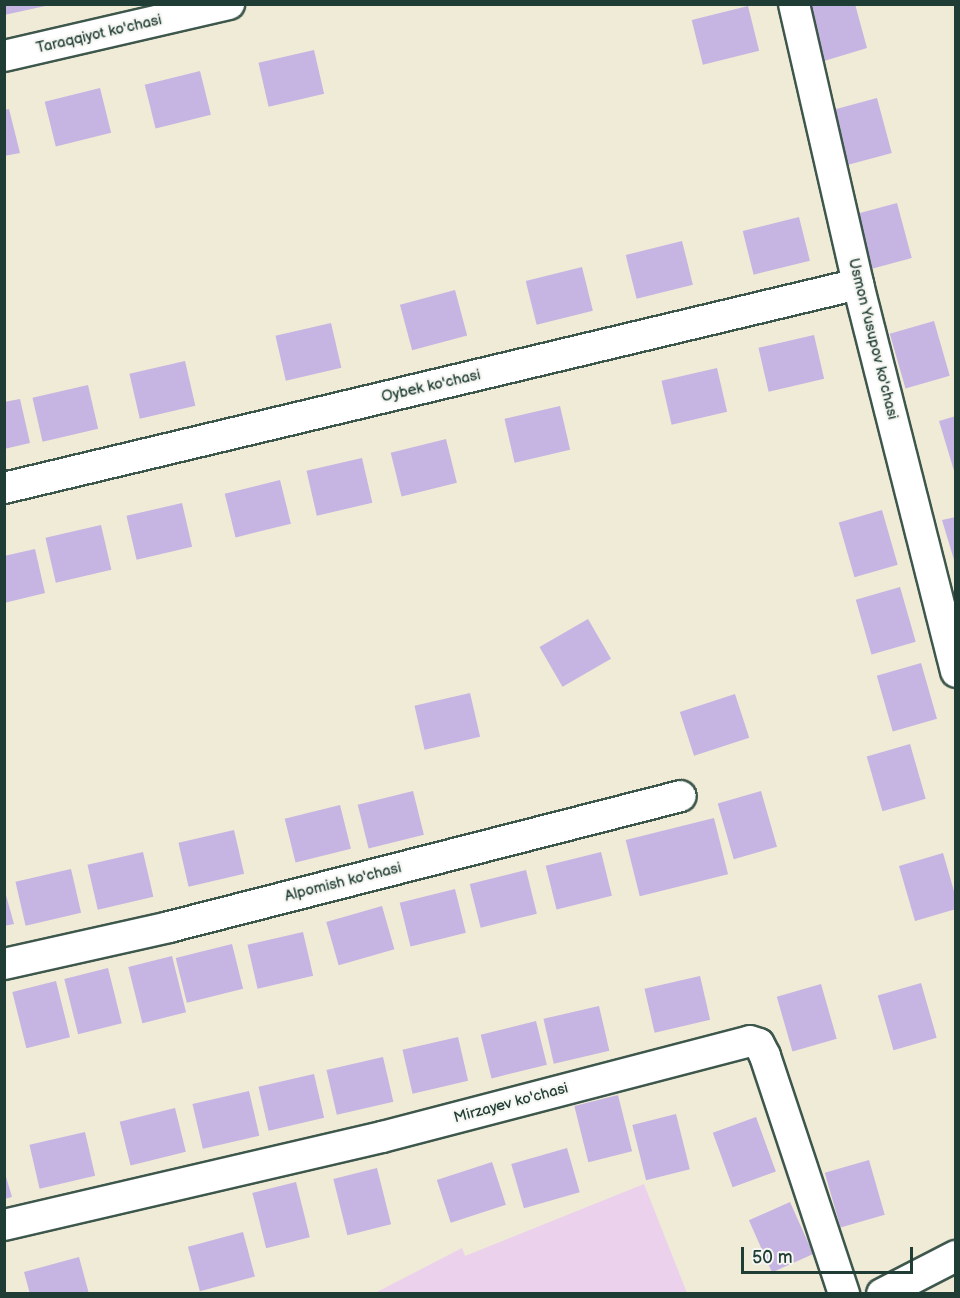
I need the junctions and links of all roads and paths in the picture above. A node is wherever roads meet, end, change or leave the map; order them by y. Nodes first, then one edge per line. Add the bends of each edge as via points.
1 (228, 4) edge
2 (794, 4) edge
3 (4, 56) edge
4 (858, 284) junction
5 (4, 488) edge
6 (956, 672) edge
7 (681, 796) dead end
8 (4, 964) edge
9 (4, 1225) edge
10 (956, 1256) edge
11 (844, 1293) edge
12 (882, 1293) edge

1 - 3 street, Taraqqiyot ko'chasi
2 - 4 street, Usmon Yusupov ko'chasi
4 - 5 street, Oybek ko'chasi
4 - 6 street, Usmon Yusupov ko'chasi
7 - 8 street, Alpomish ko'chasi via 170,927
9 - 11 street, Mirzayev ko'chasi via 382,1137 750,1041 759,1044 765,1056
10 - 12 street

